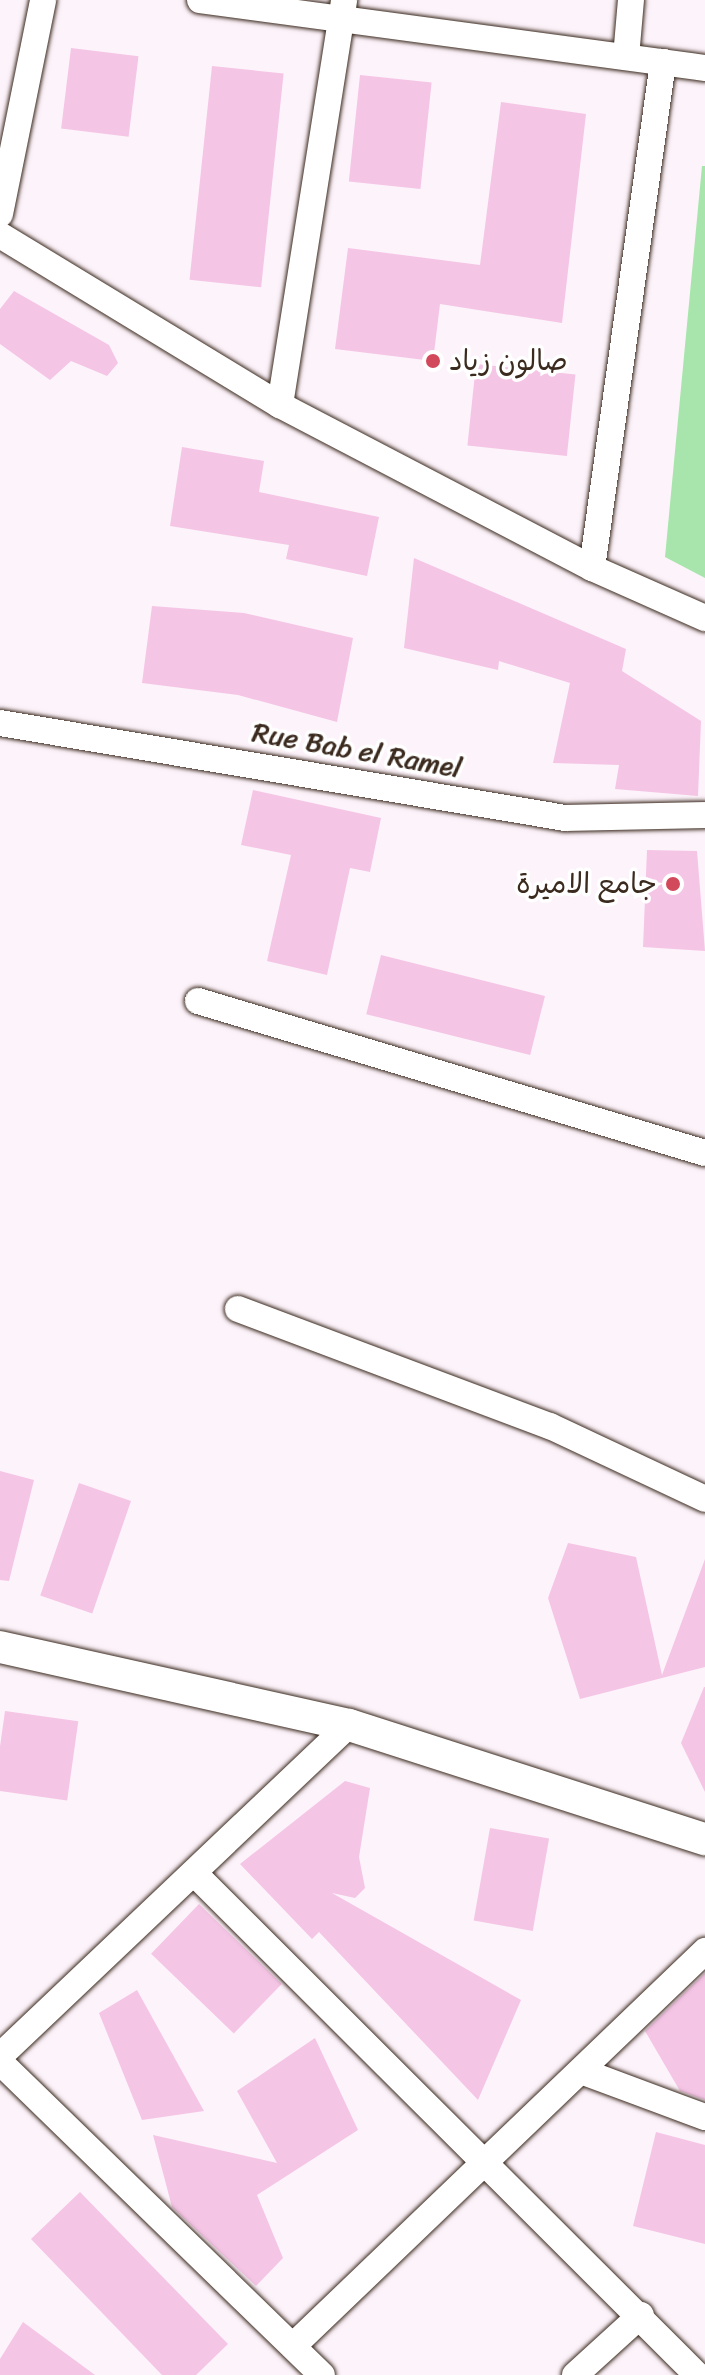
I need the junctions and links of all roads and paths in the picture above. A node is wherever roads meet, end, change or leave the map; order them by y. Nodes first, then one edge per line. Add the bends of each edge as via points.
1 (43, 0) edge
2 (200, 0) edge
3 (631, 0) edge
4 (343, 11) edge
5 (626, 57) junction
6 (663, 62) junction
7 (705, 68) edge
8 (0, 214) edge
9 (0, 235) edge
10 (280, 405) junction
11 (592, 568) junction
12 (705, 618) edge
13 (0, 723) edge
14 (705, 815) edge
15 (198, 1001) dead end
16 (705, 1153) edge
17 (238, 1309) dead end
18 (705, 1499) edge
19 (0, 1647) edge
20 (349, 1725) junction
21 (705, 1839) edge
22 (195, 1874) junction
23 (705, 1951) edge
24 (0, 2059) edge
25 (581, 2071) junction
26 (705, 2117) edge
27 (489, 2163) junction
28 (641, 2315) junction
29 (293, 2346) junction
30 (322, 2375) edge
31 (575, 2375) edge
32 (697, 2375) edge

1 - 8 street
2 - 4 street
3 - 5 street
4 - 5 street
4 - 10 street
5 - 6 street
6 - 7 street
6 - 11 street
9 - 10 street
10 - 11 street
11 - 12 street
13 - 14 street, Rue Bab el Ramel via 565,818
15 - 16 street
17 - 18 street via 550,1426
19 - 20 street
20 - 21 street
20 - 22 street
22 - 24 street
22 - 27 street
23 - 25 street
24 - 29 street
25 - 26 street
25 - 27 street
27 - 28 street
27 - 29 street
28 - 31 street
28 - 32 street
29 - 30 street

